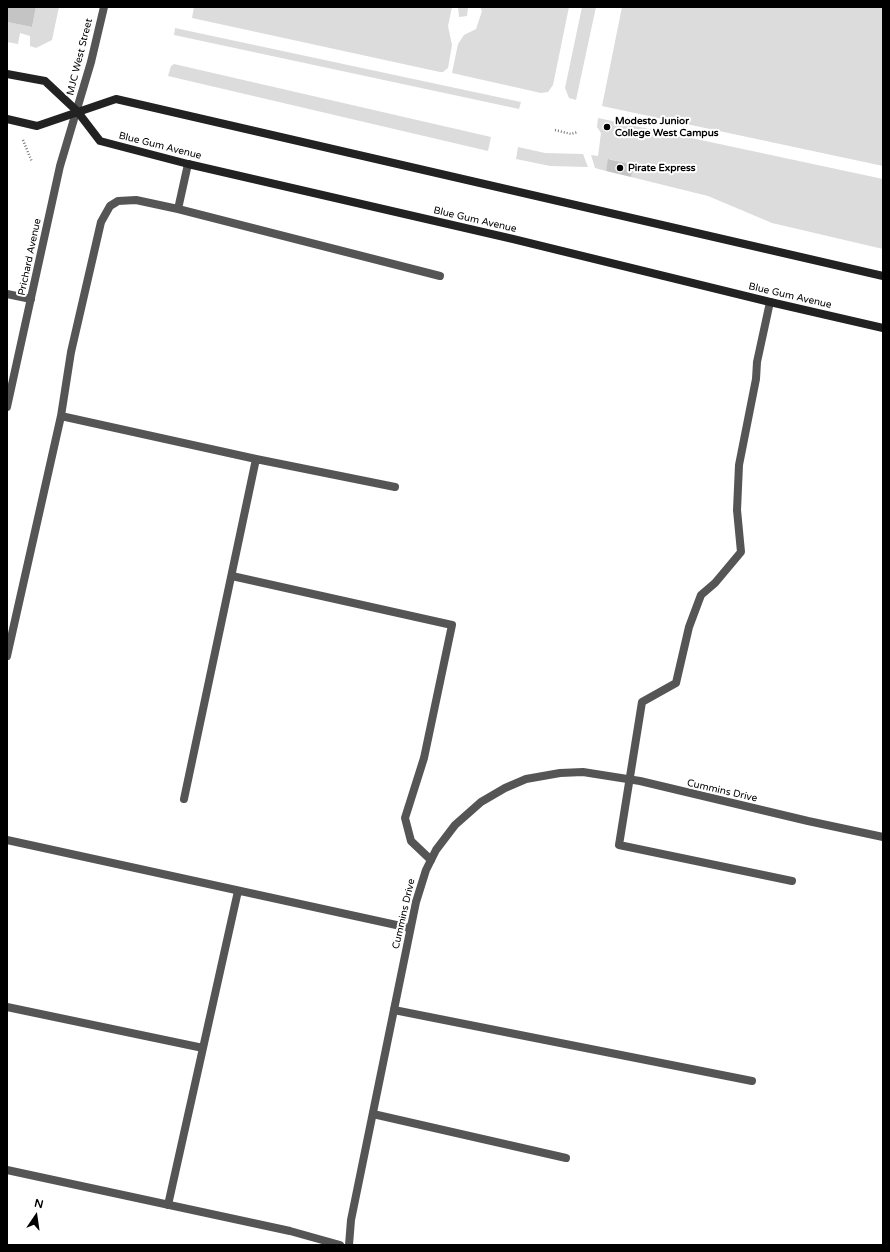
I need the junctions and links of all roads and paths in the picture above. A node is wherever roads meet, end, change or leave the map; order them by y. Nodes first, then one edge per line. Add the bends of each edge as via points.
1 (104, 7) edge
2 (7, 74) edge
3 (77, 111) junction
4 (7, 120) edge
5 (555, 130) dead end
6 (578, 132) dead end
7 (23, 140) dead end
8 (32, 162) dead end
9 (188, 164) junction
10 (178, 209) junction
11 (440, 276) dead end
12 (883, 276) edge
13 (7, 294) edge
14 (31, 299) junction
15 (770, 302) junction
16 (883, 328) edge
17 (7, 407) edge
18 (61, 416) junction
19 (256, 459) junction
20 (395, 486) dead end
21 (232, 576) junction
22 (7, 656) edge
23 (629, 780) junction
24 (184, 799) dead end
25 (883, 836) edge
26 (7, 840) edge
27 (431, 860) junction
28 (792, 881) dead end
29 (238, 891) junction
30 (410, 928) junction
31 (7, 1007) edge
32 (394, 1010) junction
33 (203, 1048) junction
34 (752, 1081) dead end
35 (373, 1114) junction
36 (566, 1158) dead end
37 (7, 1170) edge
38 (168, 1205) junction
39 (340, 1245) edge
40 (349, 1245) edge

1 - 3 street, MJC West Street
2 - 3 main road, Blue Gum Avenue via 45,81
3 - 4 main road via 38,126
3 - 9 main road, Blue Gum Avenue via 100,141
3 - 12 main road via 116,98
3 - 14 street, Prichard Avenue via 60,166
5 - 6 path via 571,134
7 - 8 path
9 - 10 street
9 - 15 main road, Blue Gum Avenue via 513,239
10 - 11 street
10 - 18 street via 136,200 118,202 110,206 102,222 75,337
13 - 14 street
14 - 17 street, Prichard Avenue
15 - 16 main road, Blue Gum Avenue
15 - 23 street via 739,465 737,510 741,552 715,583 701,595 689,627 676,683 642,702
18 - 19 street
18 - 22 street
19 - 20 street
19 - 21 street
21 - 24 street
21 - 27 street via 452,625 424,758 405,818 411,842
23 - 25 street, Cummins Drive
23 - 27 street, Cummins Drive via 583,772 526,779 481,802 455,825
23 - 28 street via 619,845
26 - 29 street
27 - 30 street, Cummins Drive
29 - 30 street
29 - 33 street
30 - 32 street, Cummins Drive
31 - 33 street
32 - 34 street
32 - 35 street, Cummins Drive
33 - 38 street
35 - 36 street
35 - 40 street, Cummins Drive via 351,1220
37 - 38 street
38 - 39 street via 290,1231

